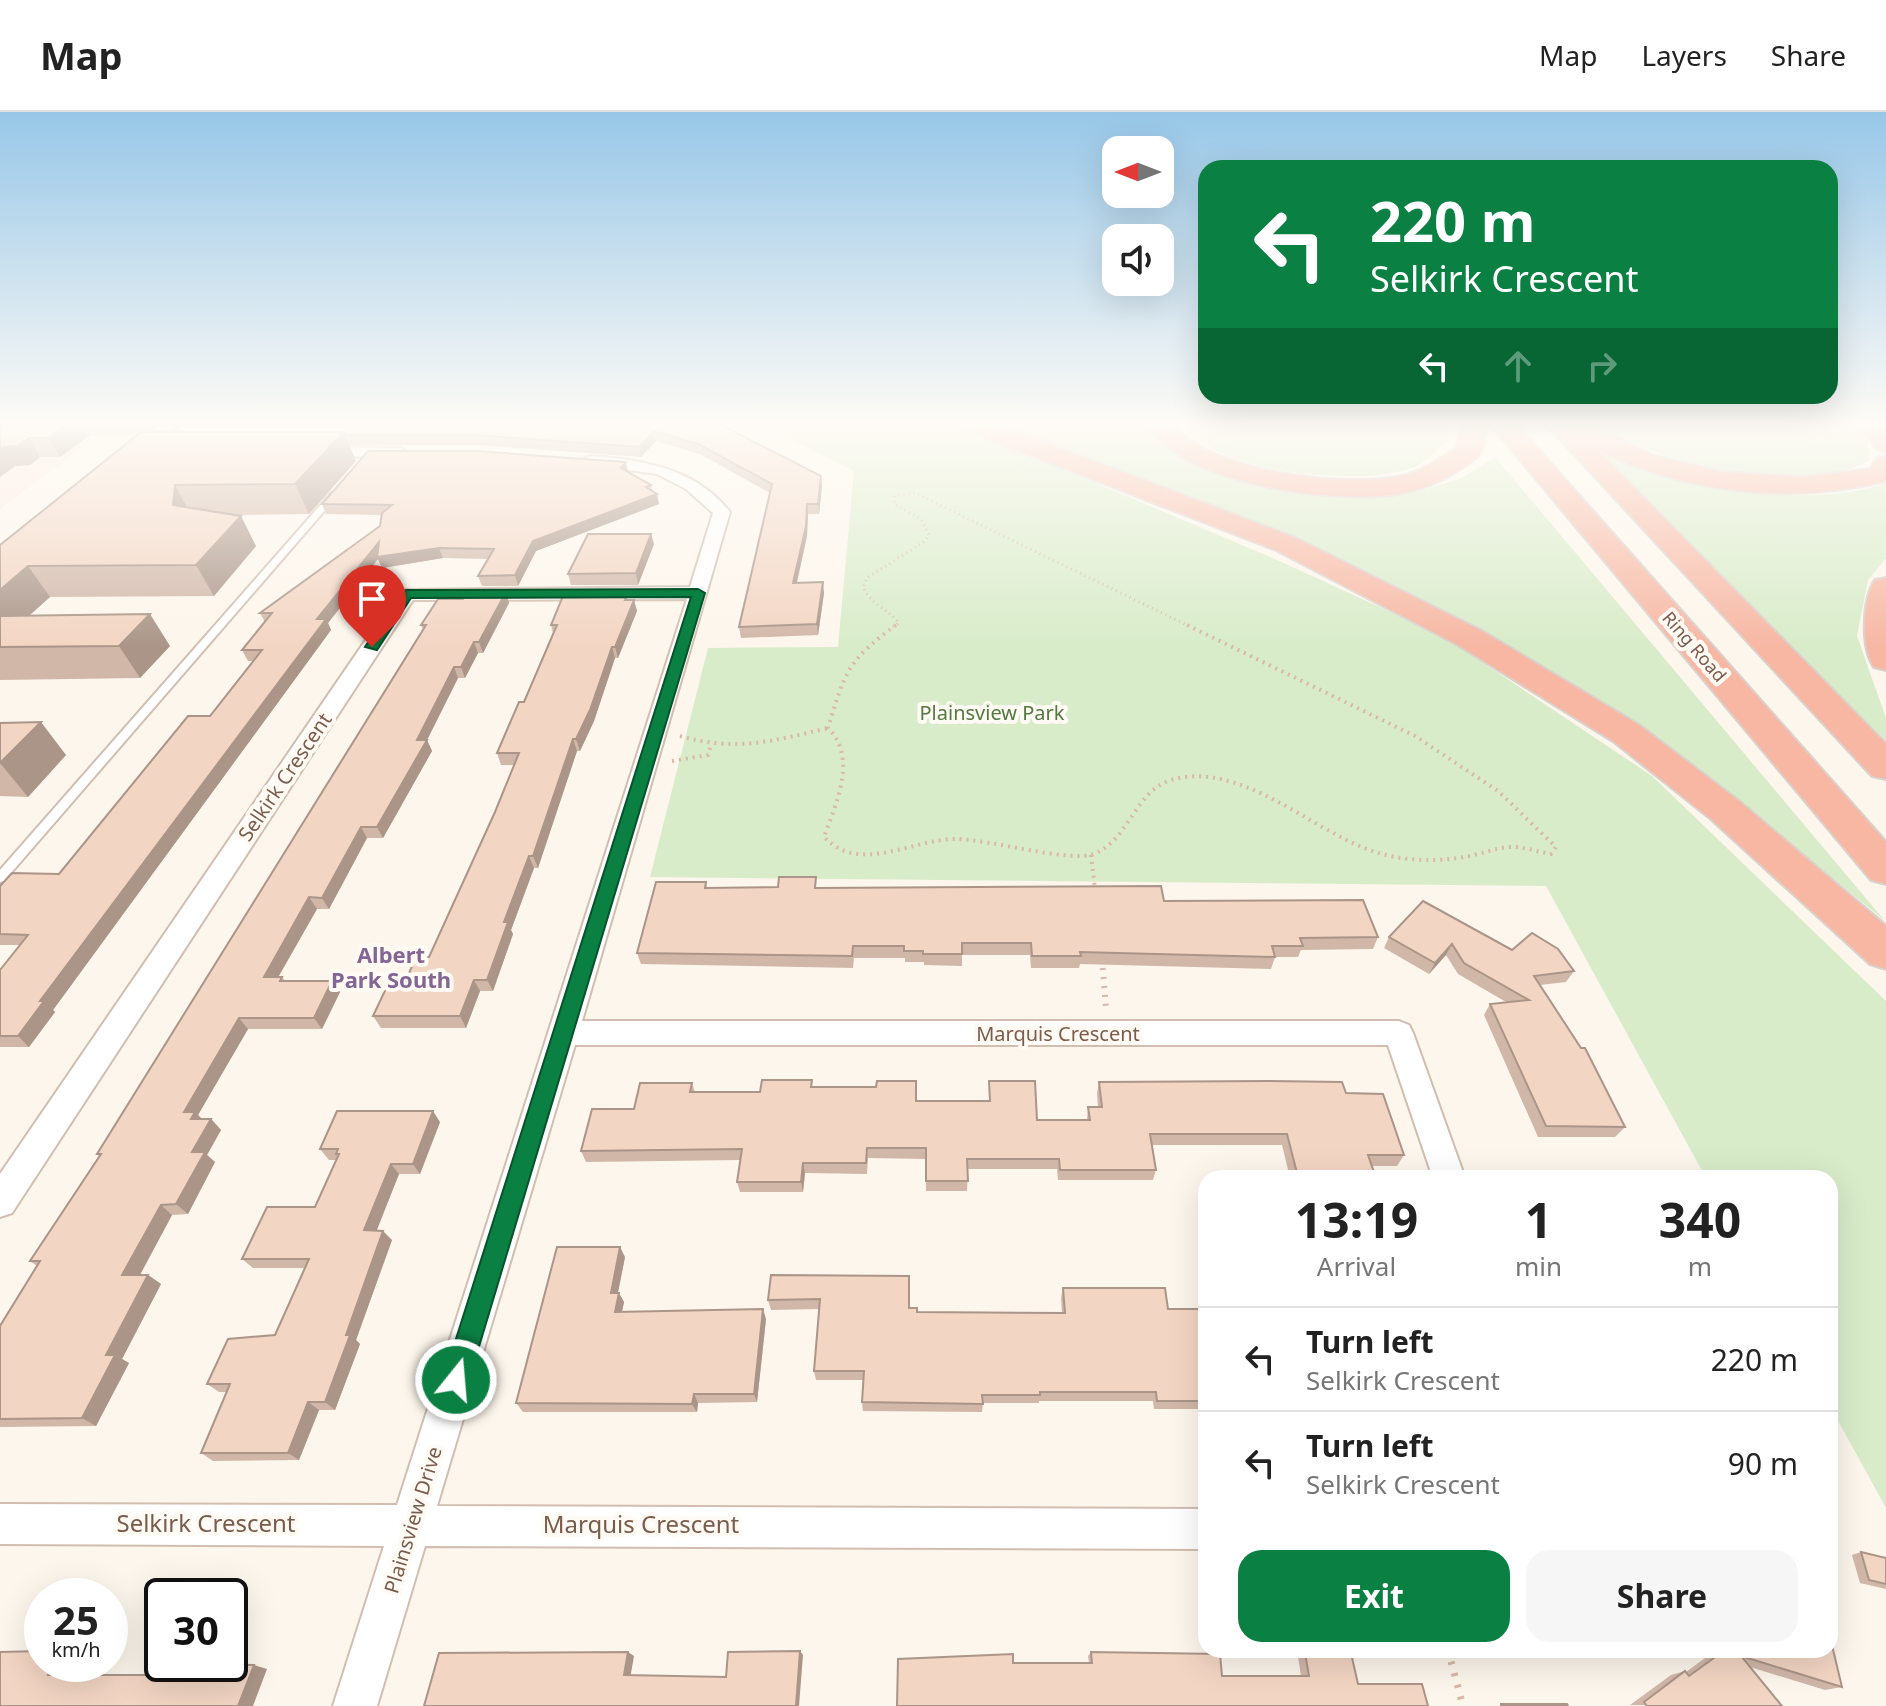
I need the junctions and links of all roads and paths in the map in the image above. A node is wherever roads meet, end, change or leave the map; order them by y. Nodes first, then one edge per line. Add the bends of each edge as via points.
1 (331, 498) edge
2 (709, 498) edge
3 (894, 498) edge
4 (926, 498) edge
5 (1167, 498) edge
6 (1566, 498) edge
7 (1629, 498) edge
8 (1886, 587) edge
9 (698, 593) junction
10 (1886, 660) edge
11 (828, 728) junction
12 (648, 763) junction
13 (1886, 767) edge
14 (1091, 855) junction
15 (1886, 869) edge
16 (0, 878) edge
17 (1096, 900) edge
18 (1100, 944) edge
19 (1886, 952) edge
20 (564, 1033) junction
21 (1109, 1034) junction
22 (1446, 1170) edge
23 (0, 1202) edge
24 (0, 1524) edge
25 (411, 1524) junction
26 (1198, 1529) edge
27 (1450, 1658) edge
28 (355, 1706) edge
29 (1463, 1706) edge

1 - 16 lane
2 - 9 street, Plainsview Drive via 722,512
3 - 11 path via 921,519 929,535 875,571 863,587 869,599 899,623 865,648 844,675
4 - 14 path via 1415,736 1498,791 1556,847 1551,854 1514,847 1433,861 1406,859 1367,850 1251,790 1194,777 1153,788 1121,836
5 - 19 highway via 1286,544 1470,638 1626,733 1725,810
6 - 15 highway, Ring Road
7 - 13 highway
8 - 10 highway via 1880,611
9 - 12 street, Plainsview Drive
9 - 23 street, Selkirk Crescent via 407,594
11 - 12 path via 766,743 711,745 708,755
11 - 14 path via 839,739 844,778 824,837 843,853 863,855 965,839 1043,853
12 - 20 street, Plainsview Drive
14 - 17 path
18 - 21 path
20 - 21 street, Marquis Crescent
20 - 25 street, Plainsview Drive
21 - 22 street, Marquis Crescent via 1399,1033
24 - 25 street, Selkirk Crescent
25 - 26 street, Marquis Crescent
25 - 28 street, Plainsview Drive
27 - 29 path

